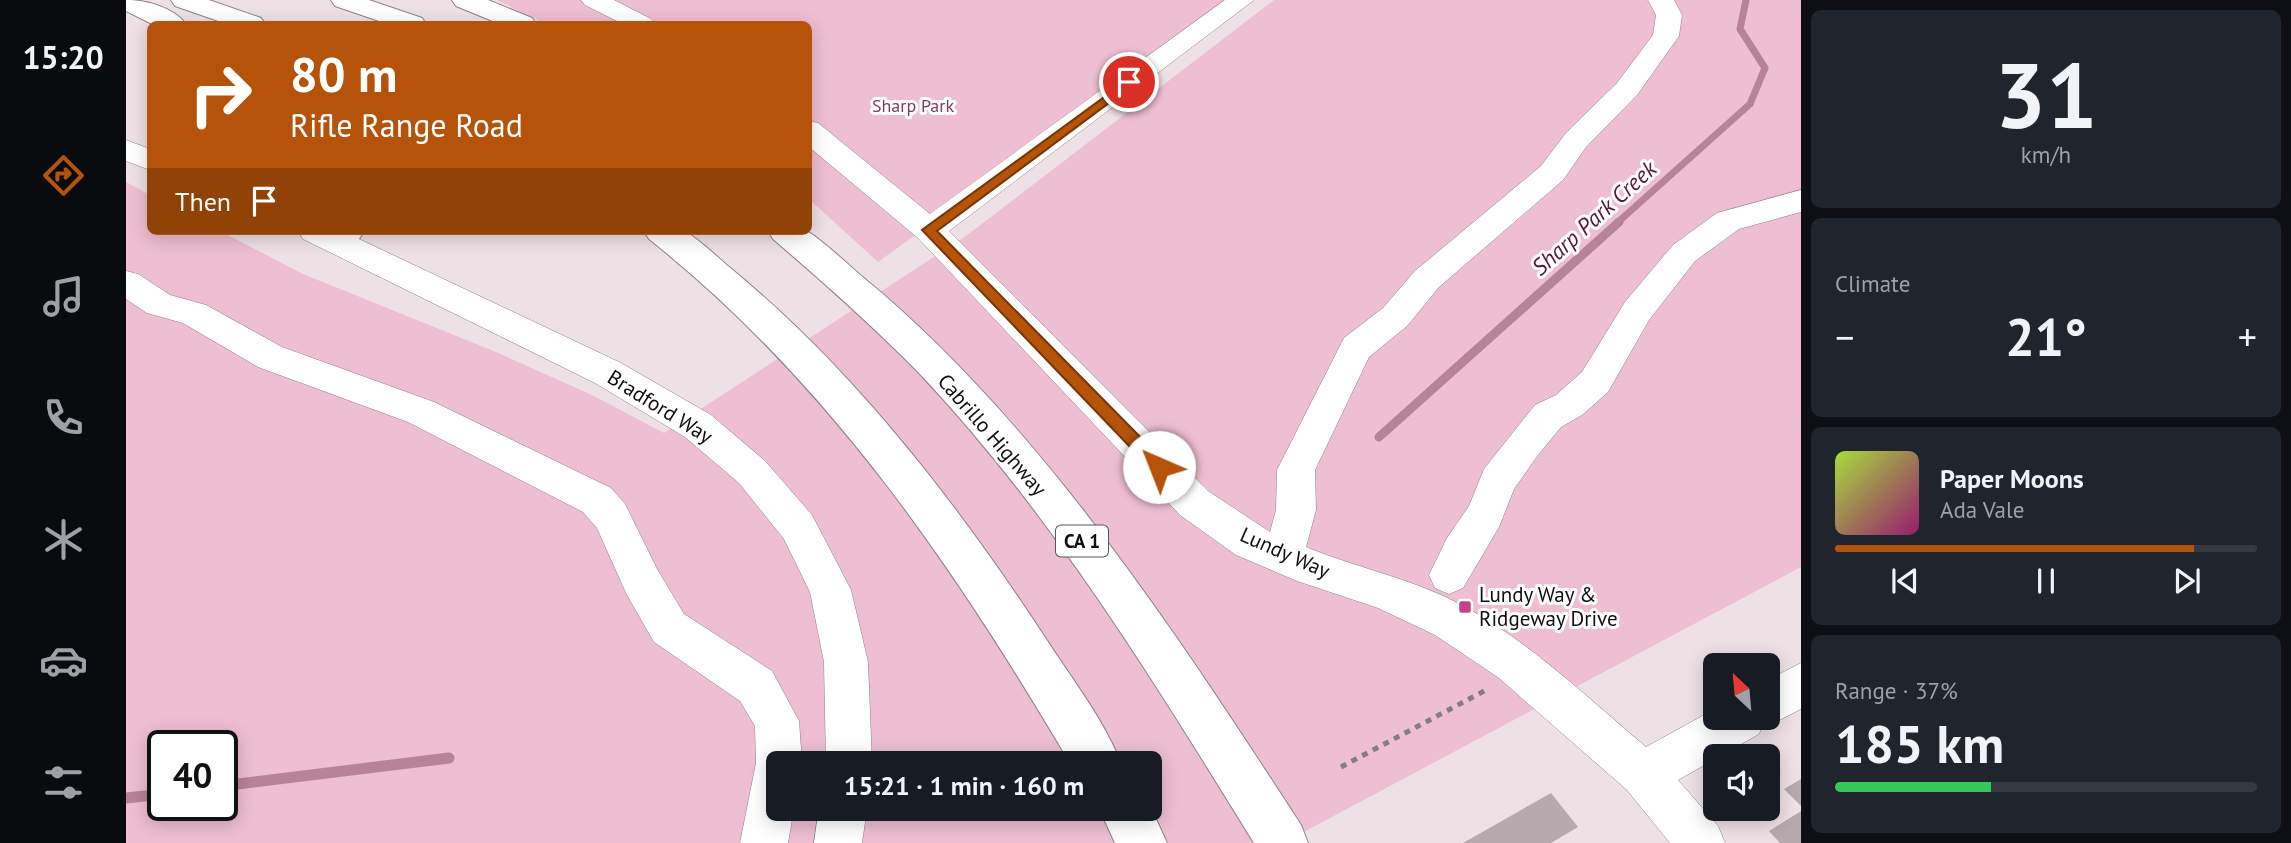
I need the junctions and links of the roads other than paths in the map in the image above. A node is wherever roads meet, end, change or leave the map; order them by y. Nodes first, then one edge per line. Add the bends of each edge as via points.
1 (126, 0) edge
2 (184, 0) edge
3 (344, 0) edge
4 (465, 0) edge
5 (594, 0) edge
6 (1241, 0) edge
7 (1661, 0) edge
8 (166, 21) edge
9 (243, 21) edge
10 (404, 21) edge
11 (515, 21) edge
12 (636, 21) edge
13 (812, 133) edge
14 (126, 150) edge
15 (147, 159) edge
16 (1801, 201) edge
17 (929, 230) junction
18 (333, 235) edge
19 (666, 235) edge
20 (790, 235) edge
21 (811, 235) edge
22 (837, 274) junction
23 (126, 283) edge
24 (1281, 555) junction
25 (1449, 576) dead end
26 (1801, 685) edge
27 (1780, 697) edge
28 (1722, 730) edge
29 (849, 751) edge
30 (1090, 751) edge
31 (1643, 774) junction
32 (841, 821) edge
33 (1131, 821) edge
34 (764, 843) edge
35 (838, 843) edge
36 (1142, 843) edge
37 (1283, 843) edge
38 (1701, 843) edge

1 - 8 highway
2 - 9 highway
3 - 10 highway
4 - 11 highway
5 - 12 street
6 - 17 street
7 - 24 street via 1669,15 1666,36 1627,89 1576,140 1552,173 1427,279 1395,317 1356,348 1296,470 1296,510
13 - 17 street, Lundy Way
14 - 15 street
16 - 25 street via 1728,221 1684,253 1637,311 1595,382 1548,416 1505,472
17 - 24 street, Lundy Way via 1194,503 1250,542
18 - 29 street, Bradford Way via 608,373 698,426 752,472 798,527 830,590 846,662
19 - 30 highway via 773,327 887,454 959,546
20 - 22 highway, Cabrillo Highway / CA 1
21 - 22 highway
22 - 37 highway, Cabrillo Highway / CA 1 via 956,392 1088,549 1176,673
23 - 34 street via 159,304 194,314 270,357 421,412 597,500 611,516 668,628 755,686 777,721 779,762
24 - 31 street, Lundy Way via 1387,592 1450,621 1514,663
26 - 27 street
28 - 31 street
31 - 38 street, Lundy Way
32 - 35 street
33 - 36 highway

